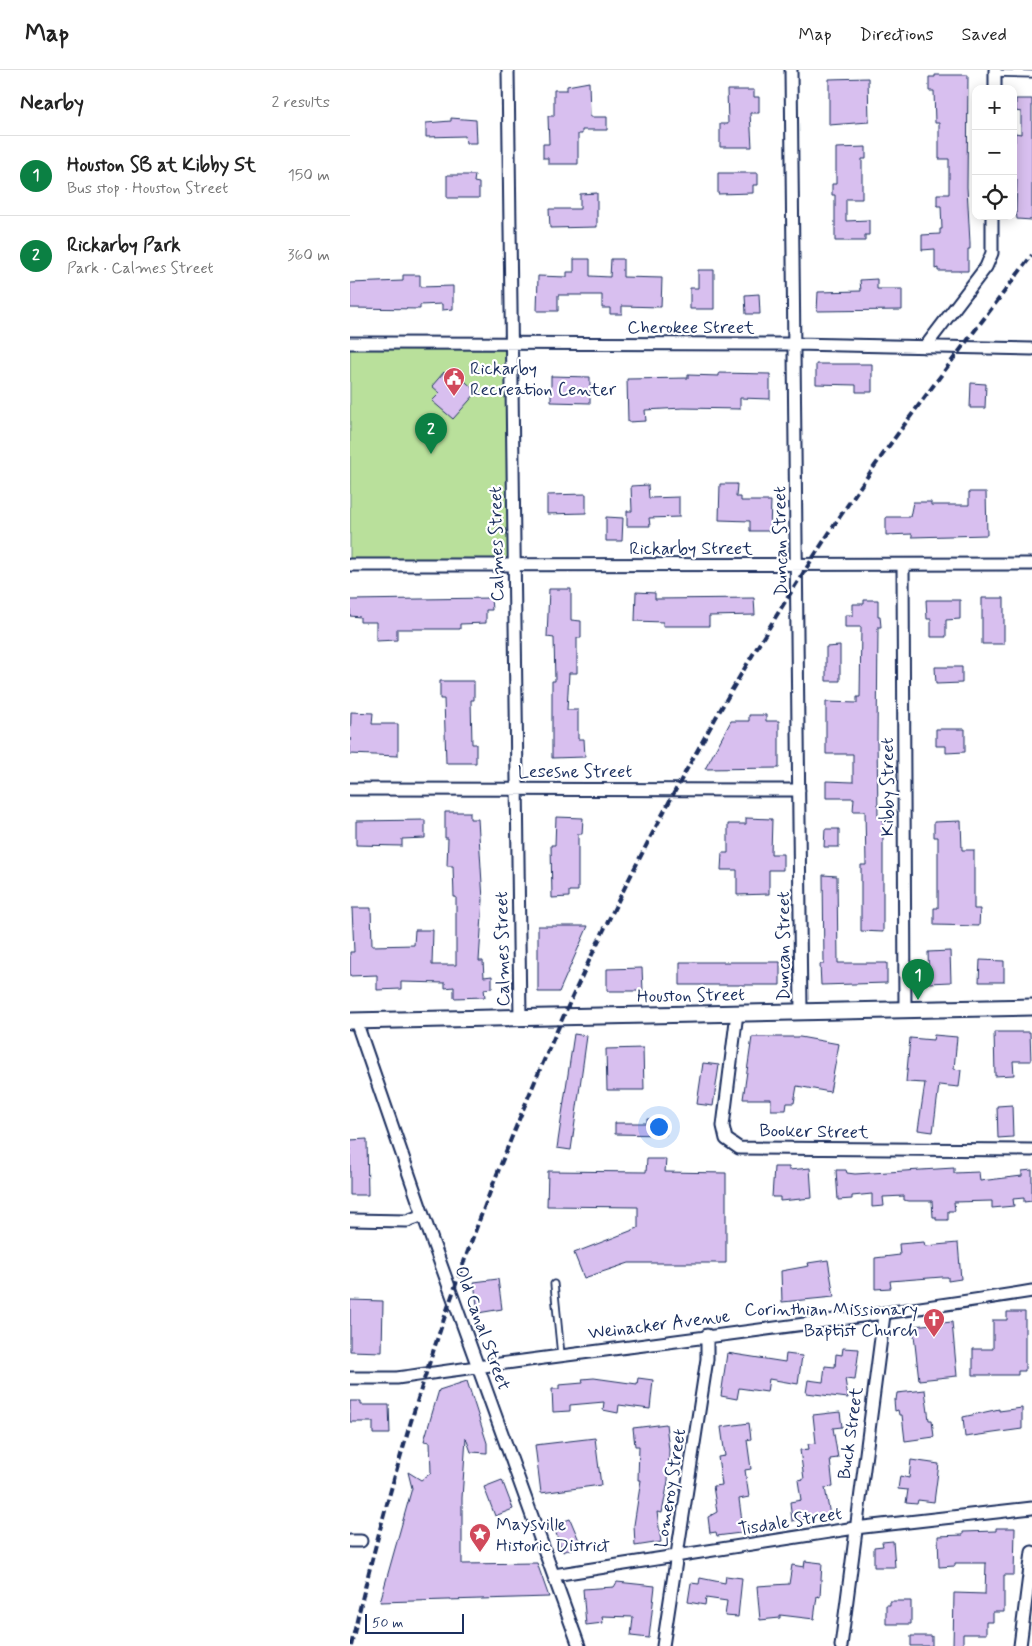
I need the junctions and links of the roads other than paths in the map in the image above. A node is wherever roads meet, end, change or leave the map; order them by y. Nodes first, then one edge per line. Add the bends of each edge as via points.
1 (508, 70) edge
2 (790, 70) edge
3 (995, 71) edge
4 (1032, 74) edge
5 (995, 85) edge
6 (992, 220) edge
7 (350, 343) edge
8 (511, 344) junction
9 (795, 344) junction
10 (926, 347) junction
11 (1032, 349) edge
12 (1032, 564) edge
13 (350, 565) edge
14 (797, 565) junction
15 (903, 565) junction
16 (514, 566) junction
17 (350, 789) edge
18 (517, 789) junction
19 (800, 790) junction
20 (1032, 1006) edge
21 (905, 1009) junction
22 (801, 1011) junction
23 (737, 1013) junction
24 (520, 1018) junction
25 (353, 1021) edge
26 (1032, 1150) edge
27 (423, 1215) junction
28 (350, 1220) edge
29 (554, 1284) dead end
30 (1032, 1291) edge
31 (884, 1315) junction
32 (707, 1336) junction
33 (561, 1355) junction
34 (478, 1367) junction
35 (350, 1378) edge
36 (1032, 1508) edge
37 (855, 1528) junction
38 (1032, 1552) edge
39 (677, 1556) junction
40 (554, 1575) junction
41 (578, 1646) edge
42 (663, 1646) edge
43 (841, 1646) edge
44 (1020, 1646) edge

1 - 8 street, Calmes Street
2 - 9 street, Duncan Street
3 - 4 lane
3 - 5 street
6 - 10 street via 992,253 986,267
7 - 8 street, Cherokee Street
8 - 9 street, Cherokee Street
8 - 16 street, Calmes Street
9 - 10 street, Cherokee Street
9 - 14 street, Duncan Street
10 - 11 street, Cherokee Street
12 - 15 street, Rickarby Street
13 - 16 street, Rickarby Street
14 - 15 street, Rickarby Street
14 - 16 street, Rickarby Street
14 - 19 street, Duncan Street
15 - 21 street, Kibby Street
16 - 18 street, Calmes Street
17 - 18 street, Lesesne Street
18 - 19 street, Lesesne Street
18 - 24 street, Calmes Street
19 - 22 street, Duncan Street
20 - 21 street, Houston Street
21 - 22 street, Houston Street
22 - 23 street, Houston Street
23 - 24 street, Houston Street
23 - 26 street, Booker Street via 723,1126 726,1139 739,1148
24 - 25 street, Houston Street
25 - 27 street, Old Canal Street
27 - 28 street via 406,1221
27 - 34 street, Old Canal Street
29 - 33 lane
30 - 31 street, Weinacker Avenue
31 - 32 street, Weinacker Avenue
31 - 37 street, Buck Street
32 - 33 street, Weinacker Avenue
32 - 39 street, Lomeroy Street via 707,1359
33 - 34 street, Weinacker Avenue
34 - 35 street, Weinacker Avenue via 397,1378
34 - 40 street, Old Canal Street
36 - 37 street, Tisdale Street
37 - 39 street, Tisdale Street
37 - 43 street, Buck Street
38 - 44 street
39 - 40 street, Tisdale Street
39 - 42 street, Lomeroy Street
40 - 41 street, Old Canal Street

